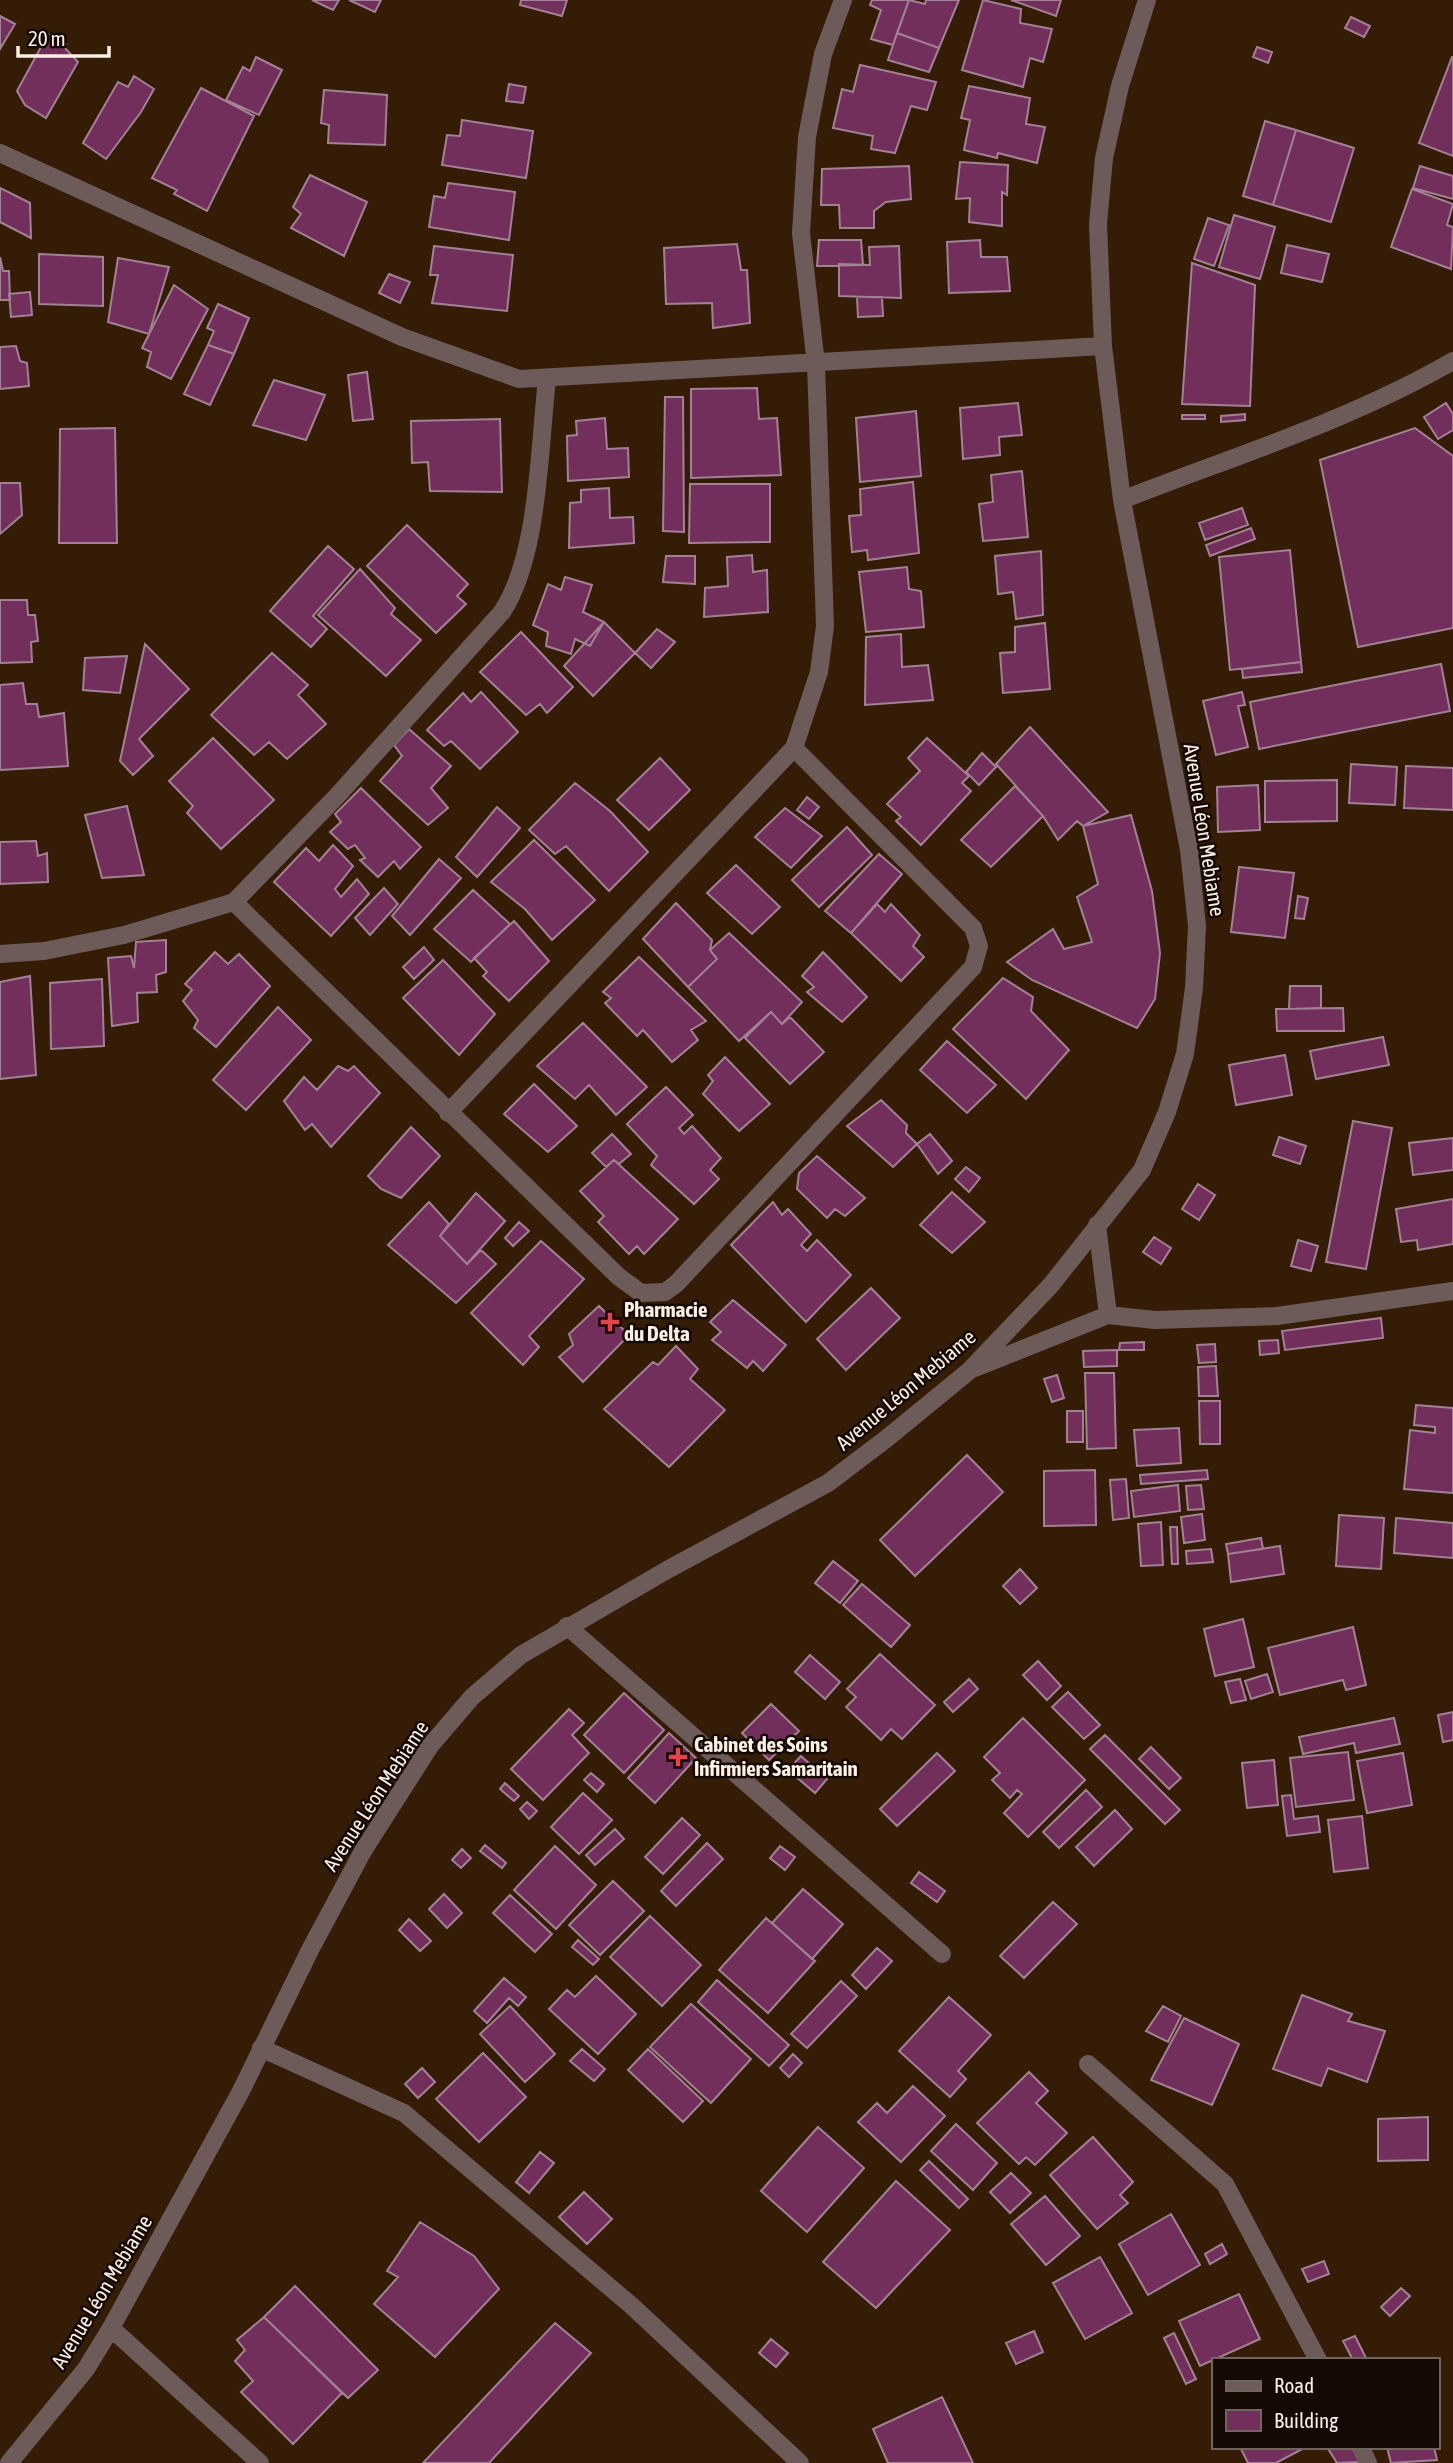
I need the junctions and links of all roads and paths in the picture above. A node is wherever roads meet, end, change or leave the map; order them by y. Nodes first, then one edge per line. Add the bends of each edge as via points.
1 (843, 0) edge
2 (1147, 0) edge
3 (0, 153) edge
4 (1103, 346) junction
5 (1453, 361) edge
6 (816, 364) junction
7 (547, 380) junction
8 (1122, 500) junction
9 (794, 747) junction
10 (233, 902) junction
11 (0, 954) edge
12 (448, 1113) junction
13 (1097, 1225) junction
14 (1453, 1291) edge
15 (1108, 1315) junction
16 (969, 1371) junction
17 (567, 1626) junction
18 (942, 1954) dead end
19 (261, 2048) junction
20 (1088, 2064) dead end
21 (111, 2328) junction
22 (1317, 2358) edge
23 (9, 2463) edge
24 (260, 2463) edge
25 (800, 2463) edge

1 - 6 street via 824,54 807,136 802,233
2 - 4 street, Avenue Léon Mebiame via 1104,158 1098,224
3 - 7 street via 402,337 492,371 519,379
4 - 6 street
4 - 8 street, Avenue Léon Mebiame
5 - 8 street via 1335,420
6 - 7 street
6 - 9 street via 825,626 819,672
7 - 10 street via 533,505 515,592 337,796
8 - 13 street, Avenue Léon Mebiame via 1189,850 1197,926 1185,1054 1167,1112 1142,1170
9 - 12 street
9 - 12 street via 973,928 979,946 973,968 683,1276 665,1292 640,1293
10 - 11 street via 124,935 44,951
10 - 12 street
13 - 15 street
13 - 16 street, Avenue Léon Mebiame via 1051,1285
14 - 15 street via 1277,1316 1155,1320
15 - 16 street
16 - 17 street, Avenue Léon Mebiame via 828,1483
17 - 18 street
17 - 19 street, Avenue Léon Mebiame via 521,1655 472,1697 430,1746 363,1851
19 - 21 street, Avenue Léon Mebiame
19 - 25 street via 404,2113 632,2306
20 - 22 street via 1224,2184
21 - 23 street, Avenue Léon Mebiame via 86,2369
21 - 24 street

